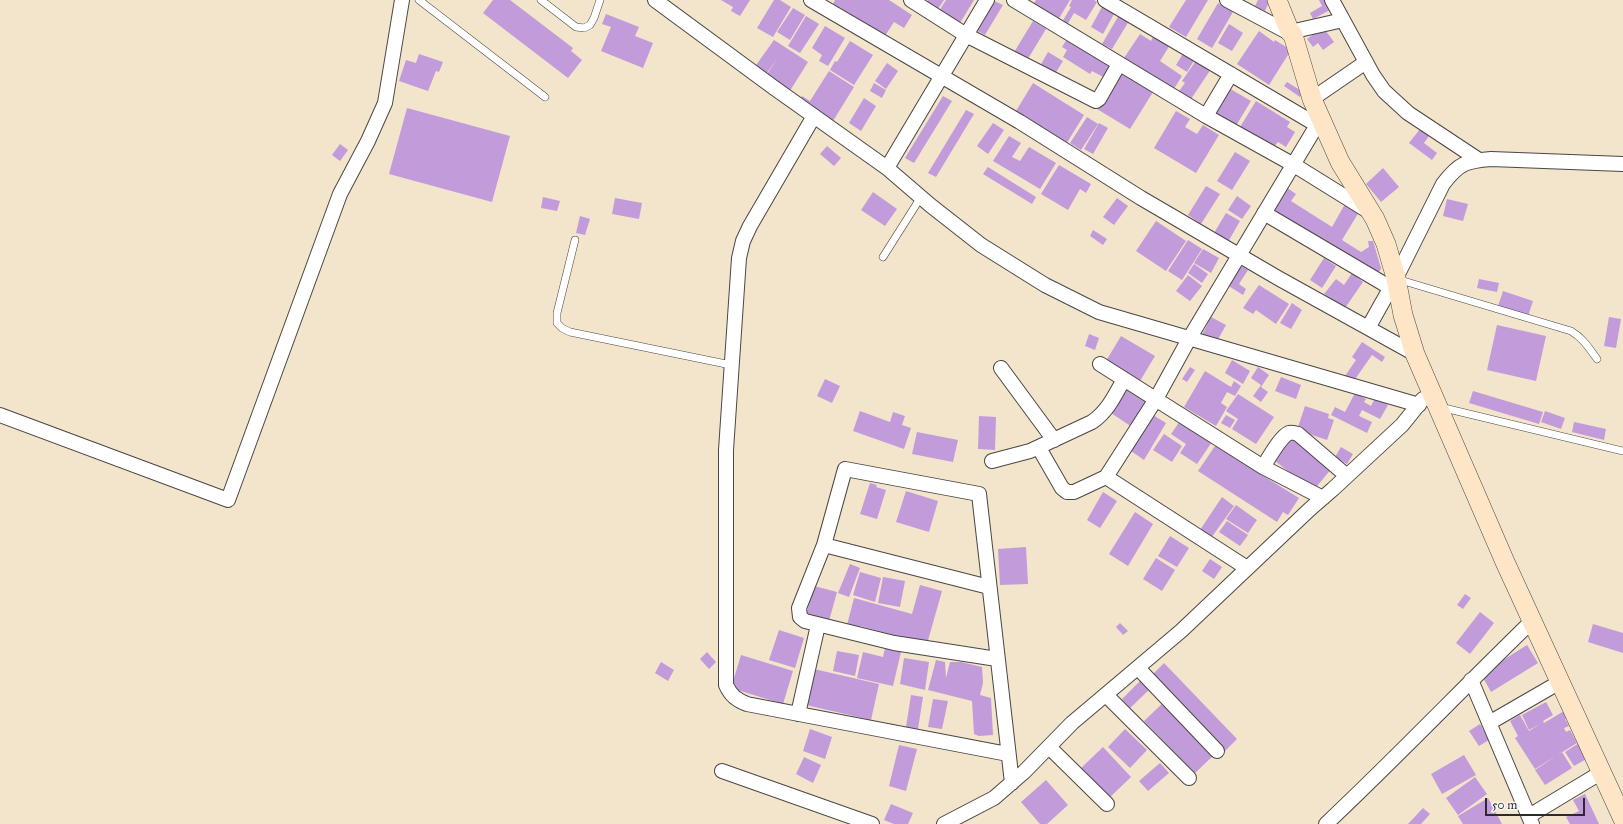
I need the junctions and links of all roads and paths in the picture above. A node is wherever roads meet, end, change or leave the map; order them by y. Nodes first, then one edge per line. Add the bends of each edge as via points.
1 (402, 0) edge
2 (419, 0) edge
3 (541, 0) edge
4 (600, 0) edge
5 (656, 0) edge
6 (811, 0) edge
7 (911, 0) edge
8 (987, 0) edge
9 (1014, 0) edge
10 (1105, 0) edge
11 (1227, 0) edge
12 (1277, 0) edge
13 (1332, 0) edge
14 (1343, 20) junction
15 (1291, 33) junction
16 (966, 35) junction
17 (1366, 62) junction
18 (1119, 64) junction
19 (1231, 74) junction
20 (941, 77) junction
21 (545, 97) dead end
22 (1312, 100) junction
23 (814, 116) junction
24 (1206, 116) junction
25 (1321, 125) junction
26 (1479, 160) junction
27 (1623, 164) edge
28 (1294, 165) junction
29 (887, 168) junction
30 (921, 197) junction
31 (1370, 212) junction
32 (1264, 213) junction
33 (575, 240) dead end
34 (1239, 256) junction
35 (883, 257) dead end
36 (1394, 283) junction
37 (1368, 328) junction
38 (1190, 339) junction
39 (1415, 354) junction
40 (1597, 359) dead end
41 (1100, 364) dead end
42 (731, 365) junction
43 (1002, 368) dead end
44 (1124, 379) junction
45 (1156, 399) junction
46 (1428, 400) junction
47 (0, 415) edge
48 (1054, 440) junction
49 (1038, 448) junction
50 (1623, 451) edge
51 (992, 461) dead end
52 (1263, 467) junction
53 (1348, 476) junction
54 (1106, 477) junction
55 (1322, 498) junction
56 (824, 545) junction
57 (1247, 568) junction
58 (989, 587) junction
59 (1532, 621) junction
60 (818, 625) junction
61 (997, 659) junction
62 (1138, 668) junction
63 (1471, 680) junction
64 (1560, 682) junction
65 (1106, 695) junction
66 (798, 714) junction
67 (1489, 723) junction
68 (1049, 747) junction
69 (1217, 751) dead end
70 (1008, 754) junction
71 (722, 771) dead end
72 (1602, 772) junction
73 (1189, 778) dead end
74 (1012, 783) junction
75 (1107, 804) dead end
76 (1531, 820) edge
77 (1623, 820) edge
78 (851, 821) edge
79 (872, 824) edge
80 (944, 824) edge
81 (1326, 824) edge

1 - 47 street via 385,103 340,194 228,500
2 - 21 lane
3 - 4 lane via 576,27 584,28 594,18
5 - 23 street
6 - 20 street
7 - 16 street
8 - 16 street
9 - 18 street
10 - 19 street
11 - 15 street
12 - 15 main road
13 - 14 street
14 - 15 street
14 - 17 street
15 - 22 main road
16 - 18 street via 1096,101
16 - 20 street
17 - 22 street
17 - 26 street via 1384,91 1397,104
18 - 24 street
19 - 24 street
19 - 25 street
20 - 29 street
20 - 34 street via 1020,122 1140,198
22 - 25 main road
23 - 29 street
23 - 42 street via 750,226 744,241 739,258
24 - 28 street
25 - 28 street
25 - 31 main road
26 - 27 street
26 - 36 street via 1461,164 1443,184
28 - 31 street
28 - 32 street
29 - 30 street
30 - 35 lane
30 - 38 street via 981,245 1045,286 1100,312
31 - 36 main road via 1386,244
32 - 34 street
32 - 36 street
33 - 42 lane via 557,313 557,323 562,328 570,332
34 - 37 street
34 - 38 street
36 - 37 street
36 - 39 main road
36 - 40 lane via 1571,331 1578,335
37 - 39 street
38 - 45 street
38 - 46 street
39 - 46 main road
41 - 44 street
42 - 66 street via 726,450 726,685 730,694 737,700
43 - 48 street
44 - 45 street
44 - 48 street via 1101,416
45 - 52 street
45 - 54 street
46 - 50 lane
46 - 53 street
46 - 59 main road
48 - 49 street
49 - 51 street
49 - 54 street via 1067,492 1074,492
52 - 53 street via 1283,438 1294,432
52 - 55 street
53 - 55 street
54 - 57 street
55 - 57 street
56 - 58 street
56 - 58 street via 845,469 979,494
56 - 60 street via 800,608 800,617 805,622
57 - 62 street via 1182,631
58 - 61 street
59 - 63 street
59 - 64 main road
60 - 61 street via 894,643
60 - 66 street
61 - 70 street
62 - 65 street
62 - 69 street
63 - 67 street
63 - 81 street
64 - 67 street
64 - 72 main road
65 - 68 street via 1072,723
65 - 73 street
66 - 70 street
67 - 76 street
68 - 74 street
68 - 75 street
70 - 74 street
71 - 78 street
72 - 76 street
72 - 77 main road
74 - 80 street via 994,798
78 - 79 street

